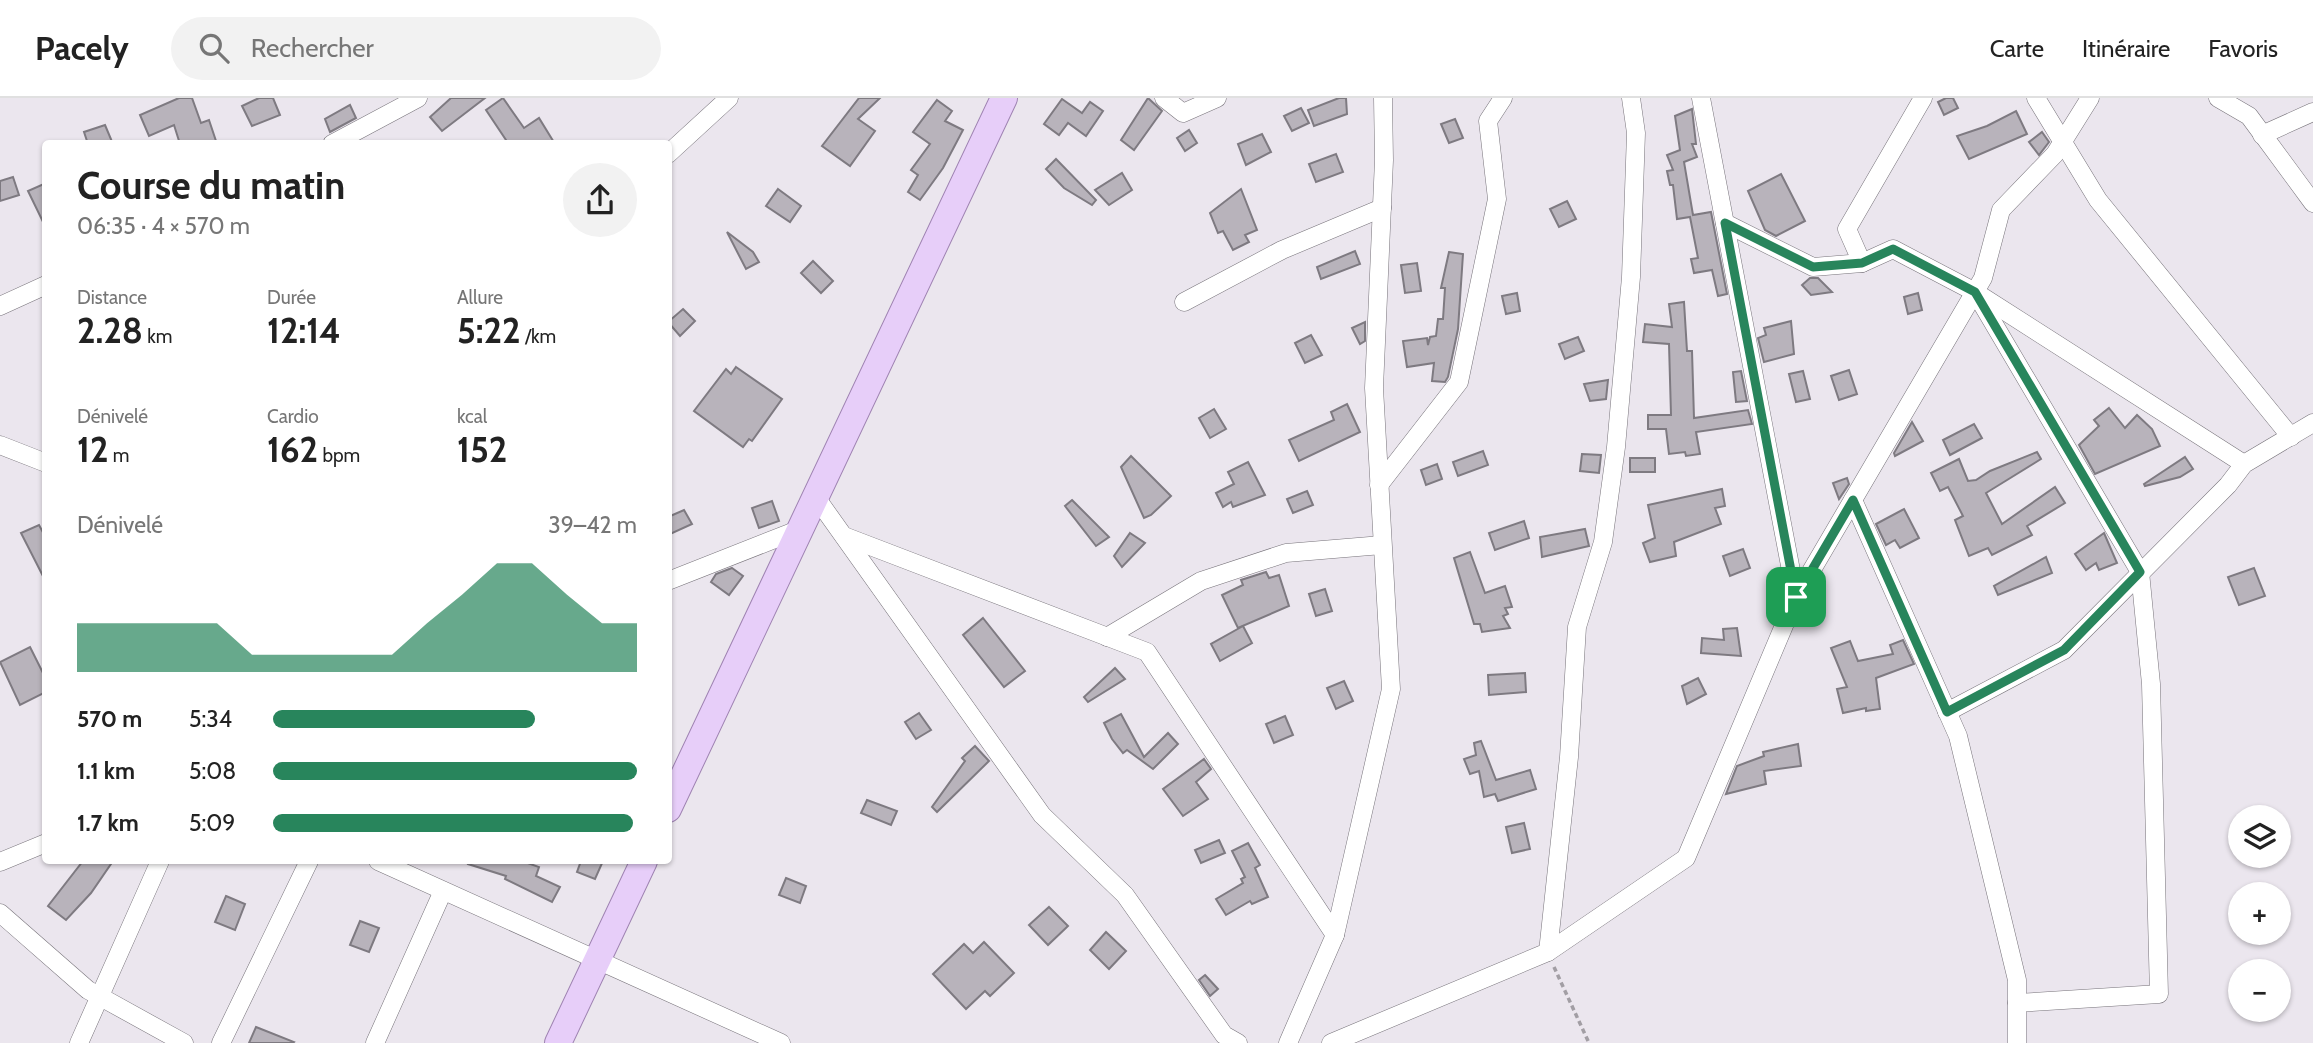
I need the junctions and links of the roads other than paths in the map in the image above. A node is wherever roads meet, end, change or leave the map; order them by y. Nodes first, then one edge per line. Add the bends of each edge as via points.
1 (418, 98) edge
2 (729, 98) edge
3 (1004, 98) edge
4 (1164, 98) edge
5 (1217, 98) edge
6 (1383, 98) edge
7 (1503, 98) edge
8 (1631, 98) edge
9 (1701, 98) edge
10 (1923, 98) edge
11 (2036, 98) edge
12 (2090, 98) edge
13 (2218, 98) edge
14 (2313, 112) edge
15 (2263, 135) junction
16 (339, 140) edge
17 (2063, 142) junction
18 (672, 150) edge
19 (2313, 203) edge
20 (1382, 208) junction
21 (1725, 223) junction
22 (1862, 263) junction
23 (42, 287) edge
24 (1975, 292) junction
25 (1184, 302) dead end
26 (0, 306) edge
27 (2313, 424) edge
28 (2291, 437) junction
29 (0, 445) edge
30 (42, 461) edge
31 (2244, 464) junction
32 (1379, 485) junction
33 (815, 496) junction
34 (1853, 500) junction
35 (800, 529) junction
36 (844, 536) junction
37 (1382, 545) junction
38 (2140, 572) junction
39 (672, 579) edge
40 (1796, 597) junction
41 (1107, 637) junction
42 (1947, 712) junction
43 (672, 801) edge
44 (42, 845) edge
45 (0, 862) edge
46 (159, 864) edge
47 (308, 864) edge
48 (384, 864) edge
49 (643, 864) edge
50 (443, 891) junction
51 (0, 913) edge
52 (1335, 934) junction
53 (1548, 952) junction
54 (596, 960) junction
55 (100, 997) junction
56 (2017, 1003) junction
57 (79, 1043) edge
58 (184, 1043) edge
59 (221, 1043) edge
60 (375, 1043) edge
61 (558, 1043) edge
62 (781, 1043) edge
63 (1238, 1043) edge
64 (1288, 1043) edge
65 (1331, 1043) edge
66 (2017, 1043) edge

1 - 16 street
2 - 18 street
3 - 33 main road
4 - 5 street via 1182,113
6 - 20 street
7 - 32 street via 1489,121 1497,199 1459,382
8 - 53 street via 1636,133 1631,277 1616,447 1603,542 1577,627 1569,757
9 - 21 street
10 - 22 street via 1847,229
11 - 17 street
12 - 17 street
13 - 15 street via 2248,116
14 - 15 street
15 - 19 street
17 - 24 street via 2001,210
17 - 28 street via 2098,200
20 - 25 street via 1282,250
20 - 32 street via 1374,388
21 - 22 street via 1813,267
21 - 40 street
22 - 24 street via 1893,249
23 - 26 street
24 - 31 street
24 - 34 street
24 - 38 street
27 - 28 street
28 - 31 street
29 - 30 street
31 - 38 street
32 - 37 street
33 - 35 main road
33 - 36 street
34 - 40 street
34 - 42 street
35 - 39 street
35 - 43 main road
36 - 41 street
36 - 63 street via 1042,815 1125,895 1224,1035
37 - 41 street via 1286,553 1213,577
37 - 52 street via 1391,689
38 - 42 street via 2064,650
38 - 56 street via 2151,684 2159,994
40 - 53 street via 1686,858
41 - 52 street via 1147,652
42 - 56 street via 1958,736 2017,980
44 - 45 street
46 - 55 street
47 - 59 street
48 - 50 street
49 - 54 main road
50 - 54 street
50 - 60 street
51 - 55 street
52 - 64 street
53 - 65 street
54 - 61 main road
54 - 62 street
55 - 57 street
55 - 58 street
56 - 66 street

